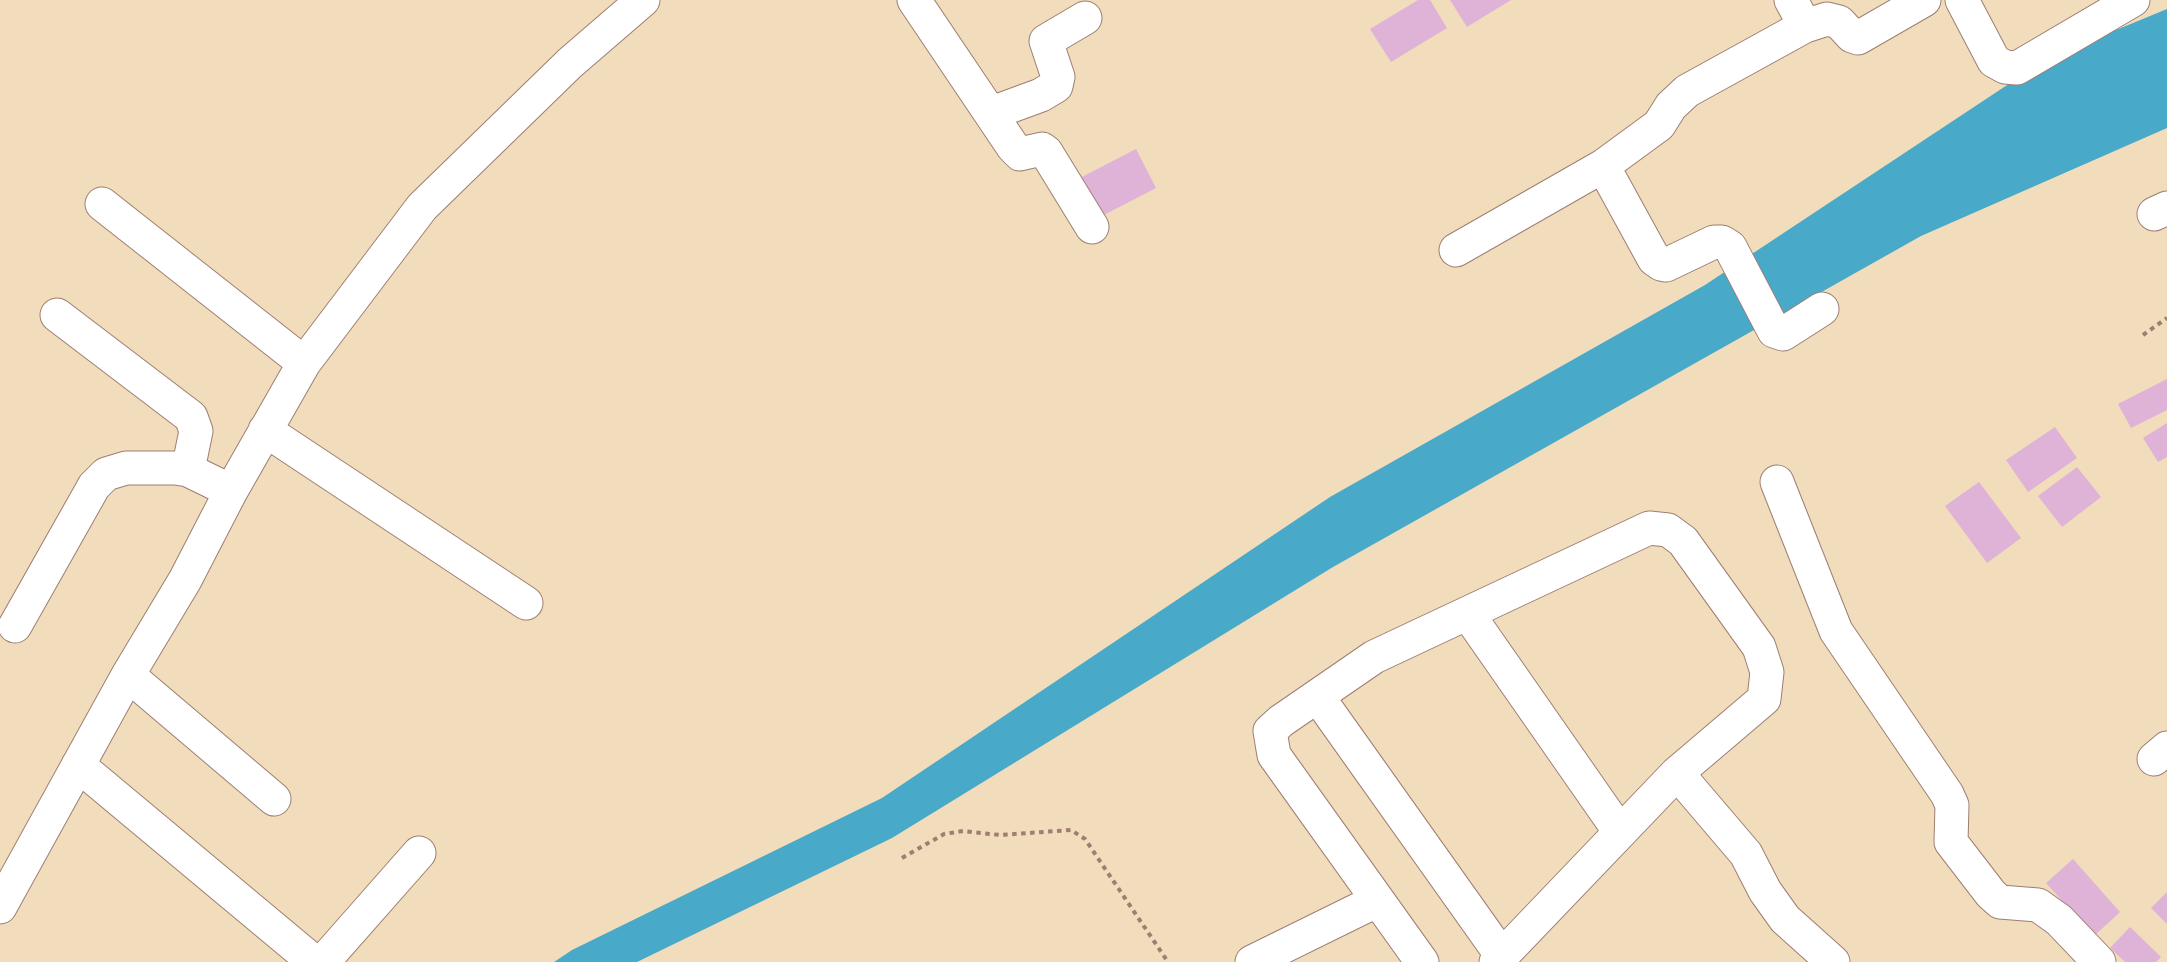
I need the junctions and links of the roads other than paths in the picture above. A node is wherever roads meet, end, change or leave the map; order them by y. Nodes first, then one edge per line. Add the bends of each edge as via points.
1 (643, 0) edge
2 (914, 0) edge
3 (1924, 0) edge
4 (1962, 0) edge
5 (2133, 0) edge
6 (1798, 13) edge
7 (1085, 18) dead end
8 (992, 113) junction
9 (1603, 166) junction
10 (102, 204) dead end
11 (1092, 227) dead end
12 (1456, 250) dead end
13 (1822, 309) dead end
14 (57, 315) dead end
15 (304, 363) junction
16 (265, 430) junction
17 (188, 470) junction
18 (1777, 482) dead end
19 (231, 491) junction
20 (526, 603) dead end
21 (1468, 614) junction
22 (15, 626) dead end
23 (128, 675) junction
24 (1318, 697) junction
25 (78, 765) junction
26 (1677, 773) junction
27 (274, 799) dead end
28 (1620, 832) junction
29 (419, 853) dead end
30 (1376, 901) junction
31 (0, 907) edge
32 (1499, 959) edge
33 (314, 962) edge
34 (323, 962) edge
35 (1252, 962) edge
36 (1422, 962) edge
37 (1833, 962) edge
38 (2098, 962) edge

1 - 15 street via 570,63 422,207
2 - 8 street
3 - 6 street via 1858,38 1839,22
4 - 5 street via 1994,61 2018,68
6 - 9 street via 1687,91 1659,124
7 - 8 street via 1046,41 1059,77 1056,86
8 - 11 street via 1020,154 1042,149 1046,152
9 - 12 street
9 - 13 street via 1654,259 1661,264 1722,242 1730,247 1772,328 1783,334
10 - 15 street
14 - 17 street via 191,417 196,432
15 - 16 street
16 - 19 street
16 - 20 street
17 - 19 street
17 - 22 street via 126,468 106,474 94,486
18 - 38 street via 1836,631 1947,794 1952,805 1951,842 2000,902 2038,905 2059,920
19 - 23 street
21 - 24 street via 1374,657
21 - 26 street via 1649,528 1668,530 1683,541 1759,646 1767,672 1764,699
21 - 28 street
23 - 25 street
23 - 27 street
24 - 30 street via 1270,731 1274,755
24 - 32 street
25 - 31 street
25 - 33 street
26 - 28 street
26 - 37 street via 1746,855 1785,919
28 - 32 street
29 - 34 street
30 - 35 street
30 - 36 street

